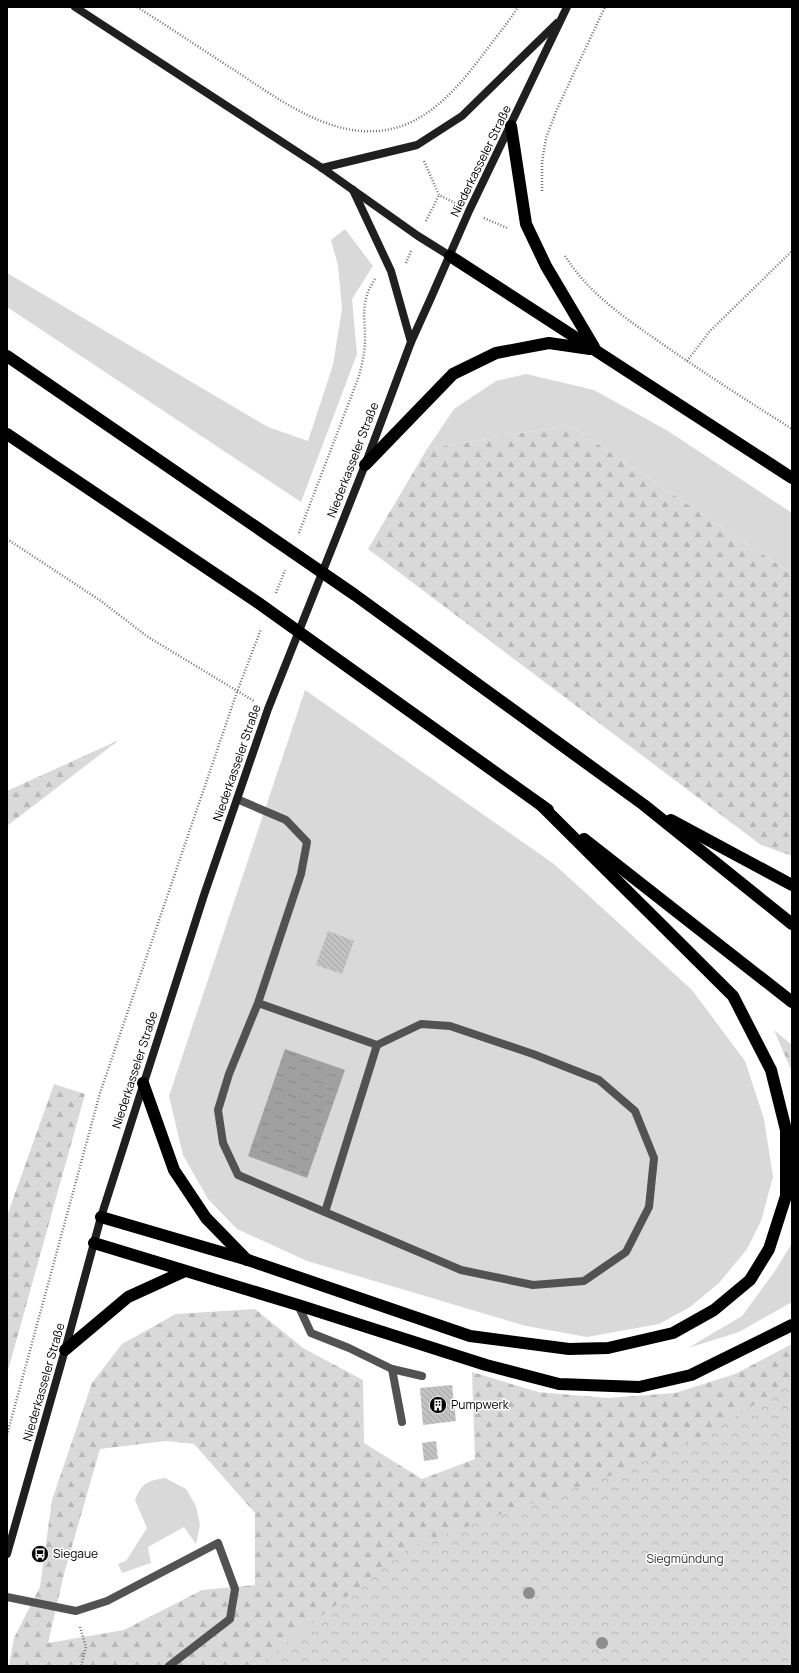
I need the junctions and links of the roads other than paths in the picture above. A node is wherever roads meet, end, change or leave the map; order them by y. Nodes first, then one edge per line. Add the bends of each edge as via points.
1 (75, 7) edge
2 (567, 7) edge
3 (562, 18) junction
4 (511, 126) junction
5 (322, 168) junction
6 (352, 189) junction
7 (450, 256) junction
8 (412, 342) junction
9 (595, 350) junction
10 (7, 356) edge
11 (7, 434) edge
12 (365, 465) junction
13 (792, 478) edge
14 (237, 799) junction
15 (541, 805) junction
16 (644, 805) junction
17 (792, 885) edge
18 (792, 924) edge
19 (792, 1002) edge
20 (258, 1003) junction
21 (377, 1045) junction
22 (143, 1083) junction
23 (324, 1212) junction
24 (101, 1217) junction
25 (94, 1243) junction
26 (248, 1260) junction
27 (185, 1272) junction
28 (298, 1305) junction
29 (792, 1325) edge
30 (65, 1350) junction
31 (392, 1369) junction
32 (422, 1376) dead end
33 (402, 1422) dead end
34 (7, 1554) edge
35 (7, 1598) edge
36 (169, 1666) edge

1 - 5 main road
2 - 3 main road, Niederkasseler Straße
3 - 4 main road, Niederkasseler Straße
3 - 5 main road via 462,116 417,145
4 - 7 main road, Niederkasseler Straße
4 - 9 highway via 526,224 546,266
5 - 6 main road
6 - 7 main road
6 - 8 main road via 391,271
7 - 8 main road, Niederkasseler Straße
7 - 9 highway
8 - 12 main road, Niederkasseler Straße
9 - 12 highway via 548,343 496,353 453,374
9 - 13 highway
10 - 16 highway via 355,595
11 - 15 highway via 332,654
12 - 14 main road, Niederkasseler Straße via 268,709
14 - 20 lane via 286,820 307,842 301,874
14 - 22 main road, Niederkasseler Straße
15 - 19 highway
15 - 26 highway via 733,996 771,1070 786,1130 786,1196 769,1249 750,1280 714,1310 673,1333 608,1348 569,1348 470,1336
16 - 17 highway
16 - 18 highway
20 - 21 lane
20 - 23 lane via 229,1074 218,1110 223,1143 238,1175
21 - 23 lane
21 - 23 lane via 421,1024 450,1026 599,1080 635,1111 654,1158 649,1207 626,1252 584,1281 533,1285 461,1270
22 - 24 main road, Niederkasseler Straße
22 - 26 highway via 174,1170 206,1218
24 - 25 main road, Niederkasseler Straße
24 - 26 highway
25 - 27 highway
25 - 30 main road, Niederkasseler Straße
27 - 28 highway
27 - 30 highway via 128,1297
28 - 29 highway via 486,1365 559,1384 639,1387 692,1375
28 - 31 lane via 311,1333
30 - 34 main road, Niederkasseler Straße
31 - 32 lane
31 - 33 lane
35 - 36 lane via 76,1611 106,1601 218,1543 235,1589 230,1619

